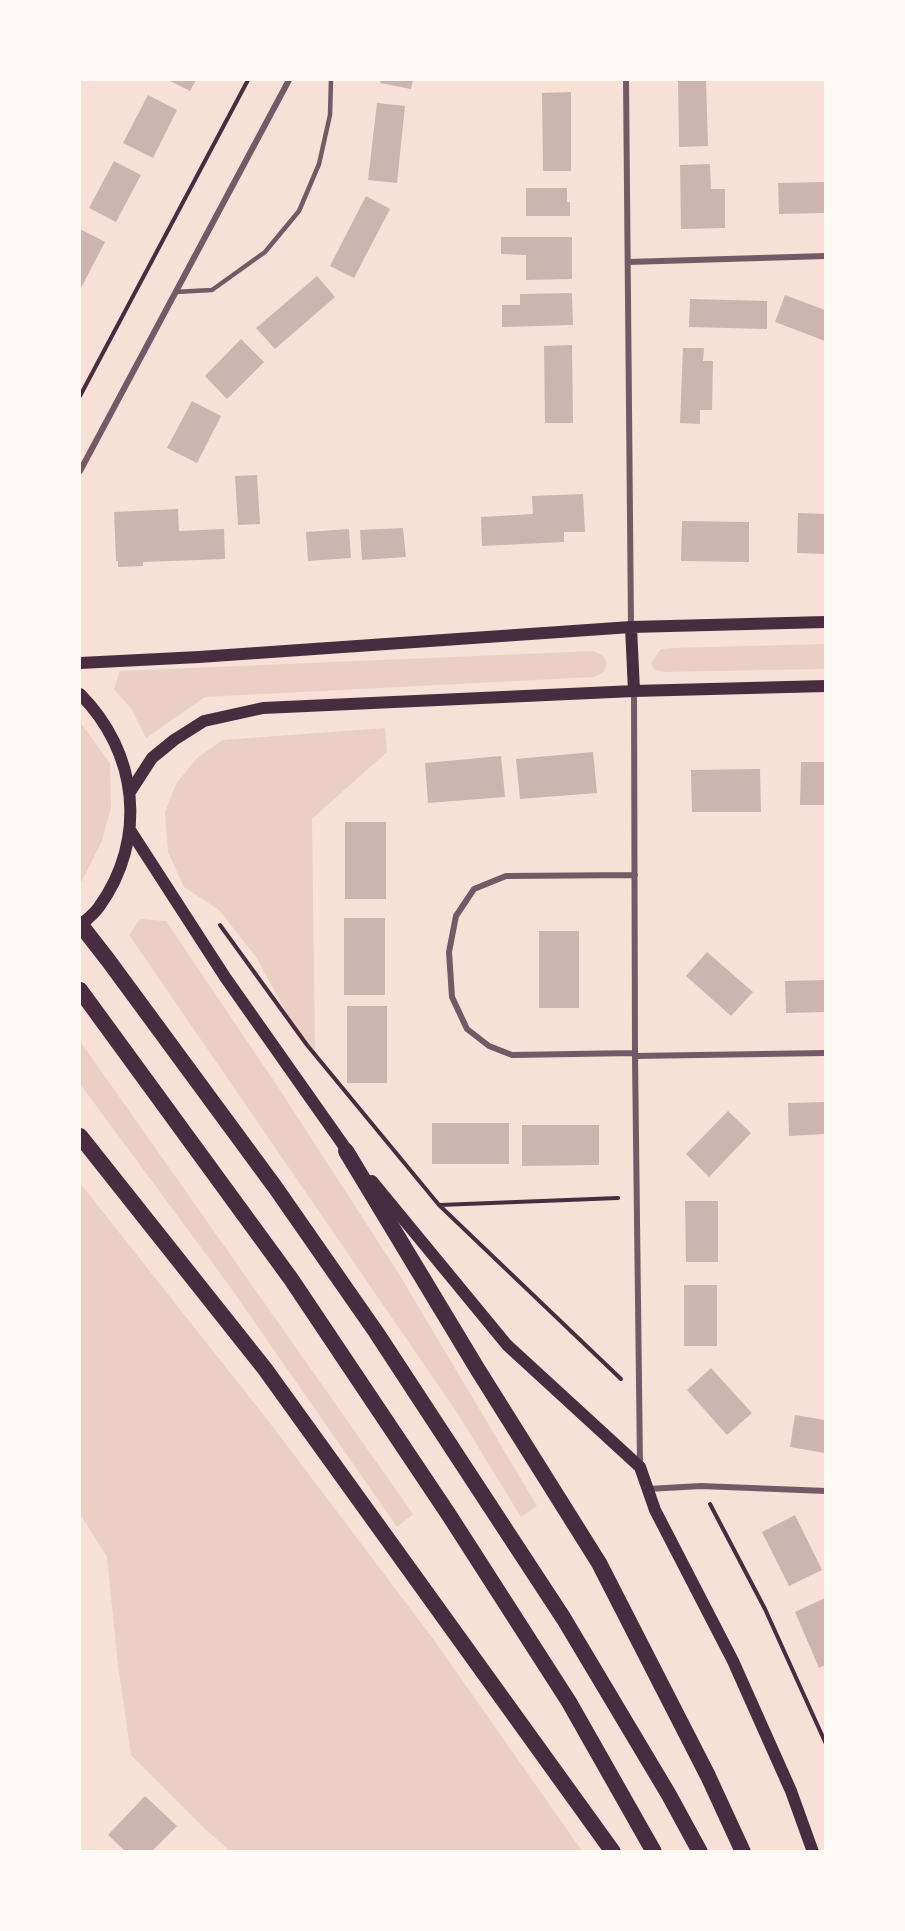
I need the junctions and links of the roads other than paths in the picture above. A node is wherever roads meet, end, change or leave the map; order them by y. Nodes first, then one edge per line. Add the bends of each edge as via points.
1 (289, 80) edge
2 (331, 80) edge
3 (626, 80) edge
4 (825, 256) edge
5 (628, 262) junction
6 (175, 291) junction
7 (80, 471) edge
8 (825, 622) edge
9 (631, 627) junction
10 (80, 663) edge
11 (825, 686) edge
12 (634, 690) junction
13 (80, 694) edge
14 (130, 792) junction
15 (130, 830) junction
16 (635, 875) junction
17 (80, 925) edge
18 (80, 990) edge
19 (825, 1053) edge
20 (635, 1054) junction
21 (80, 1136) edge
22 (346, 1151) junction
23 (640, 1467) junction
24 (648, 1489) junction
25 (825, 1491) edge
26 (613, 1851) edge
27 (654, 1851) edge
28 (700, 1851) edge
29 (744, 1851) edge
30 (813, 1851) edge

1 - 6 street
2 - 6 lane via 330,115 319,164 299,211 265,252 212,290
3 - 5 street
4 - 5 street
5 - 9 street
6 - 7 street
8 - 9 main road
9 - 10 main road
9 - 12 main road
11 - 12 main road
12 - 14 main road via 263,708 204,721 194,727 152,758
12 - 16 street
13 - 14 main road via 111,734 124,762
14 - 15 main road
15 - 17 main road via 122,865 99,907
15 - 22 main road via 225,977
16 - 20 street
16 - 20 street via 506,876 474,889 456,916 449,952 452,997 467,1029 489,1046 512,1055
17 - 28 highway via 268,1178 376,1332 564,1619
18 - 27 highway via 291,1279 443,1506 569,1702
19 - 20 street
20 - 23 street
21 - 26 highway via 265,1369
22 - 23 main road via 507,1345
22 - 29 highway via 599,1563
23 - 24 main road
24 - 25 street via 701,1486
24 - 30 main road via 655,1510 734,1661

